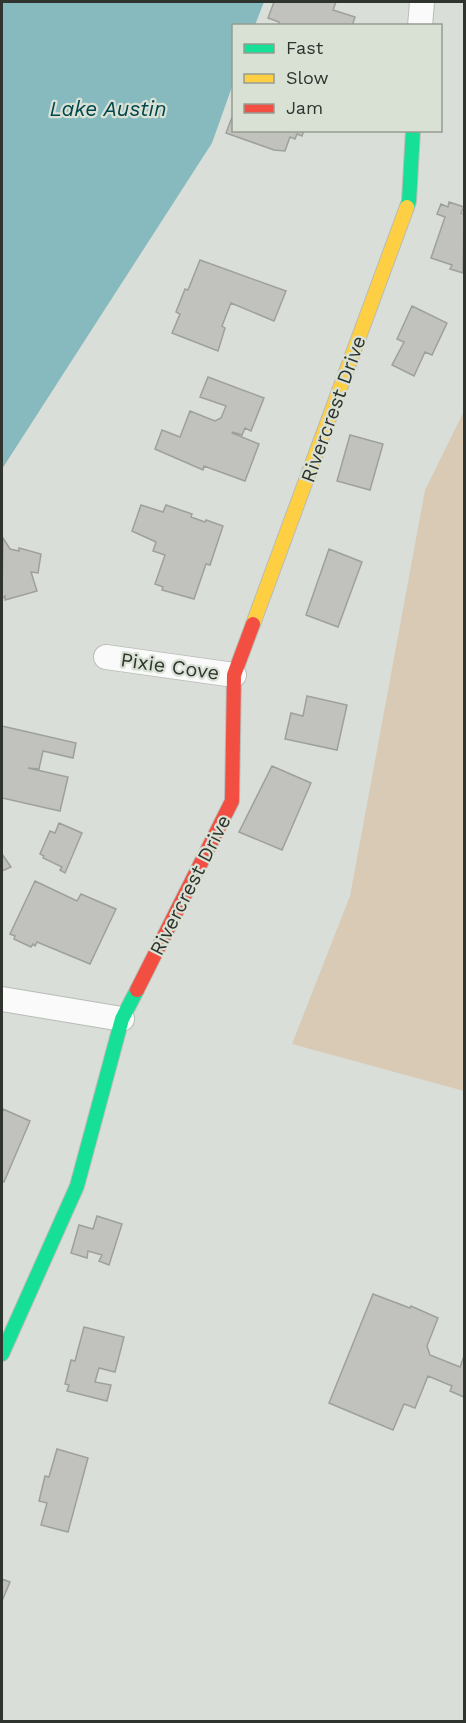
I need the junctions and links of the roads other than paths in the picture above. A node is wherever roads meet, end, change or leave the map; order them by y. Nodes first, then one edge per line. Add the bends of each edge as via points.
1 (422, 2) edge
2 (420, 24) edge
3 (413, 132) edge
4 (106, 657) dead end
5 (234, 675) junction
6 (2, 999) edge
7 (122, 1019) junction
8 (2, 1354) edge

1 - 2 street
3 - 5 street, Rivercrest Drive via 409,201
4 - 5 street, Pixie Cove
5 - 7 street, Rivercrest Drive via 232,801
6 - 7 street
7 - 8 street, Rivercrest Drive via 76,1186

